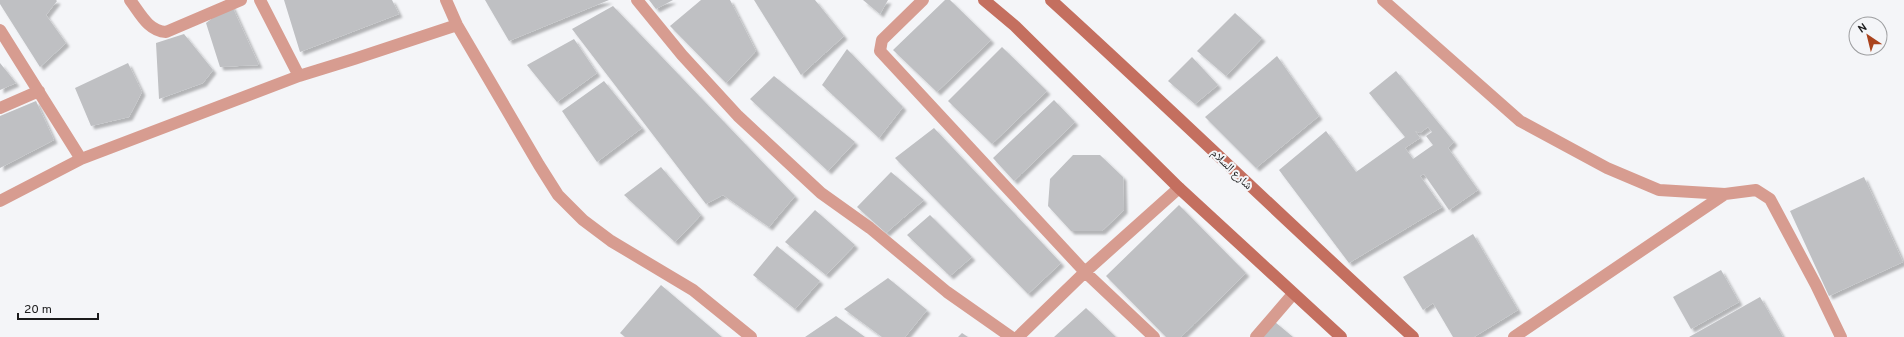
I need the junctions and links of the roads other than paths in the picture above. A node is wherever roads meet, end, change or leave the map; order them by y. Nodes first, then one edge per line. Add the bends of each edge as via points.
1 (130, 0) edge
2 (241, 0) edge
3 (260, 0) edge
4 (446, 0) edge
5 (637, 0) edge
6 (923, 0) edge
7 (984, 0) edge
8 (1051, 0) edge
9 (1383, 0) edge
10 (457, 25) junction
11 (0, 30) edge
12 (298, 76) junction
13 (39, 91) junction
14 (0, 108) edge
15 (82, 159) junction
16 (1179, 188) junction
17 (1726, 194) junction
18 (0, 201) edge
19 (1085, 272) junction
20 (1293, 294) junction
21 (751, 337) edge
22 (1011, 337) edge
23 (1018, 337) edge
24 (1154, 337) edge
25 (1256, 337) edge
26 (1341, 337) edge
27 (1413, 337) edge
28 (1514, 337) edge
29 (1841, 337) edge

1 - 2 street via 152,28 160,32 166,32
3 - 12 street
4 - 10 street
5 - 22 street via 682,55 738,116 821,193 870,228 948,292
6 - 19 street via 882,40 880,51
7 - 16 street via 1015,26
8 - 27 street, شارع السلام
9 - 17 street via 1520,121 1607,168 1659,190
10 - 12 street
10 - 21 street via 558,194 583,220 611,241 693,290
11 - 13 street
12 - 15 street
13 - 14 street
13 - 15 street
15 - 18 street
16 - 19 street
16 - 20 street
17 - 28 street
17 - 29 street via 1756,190 1770,199
19 - 23 street
19 - 24 street
20 - 25 street
20 - 26 street

